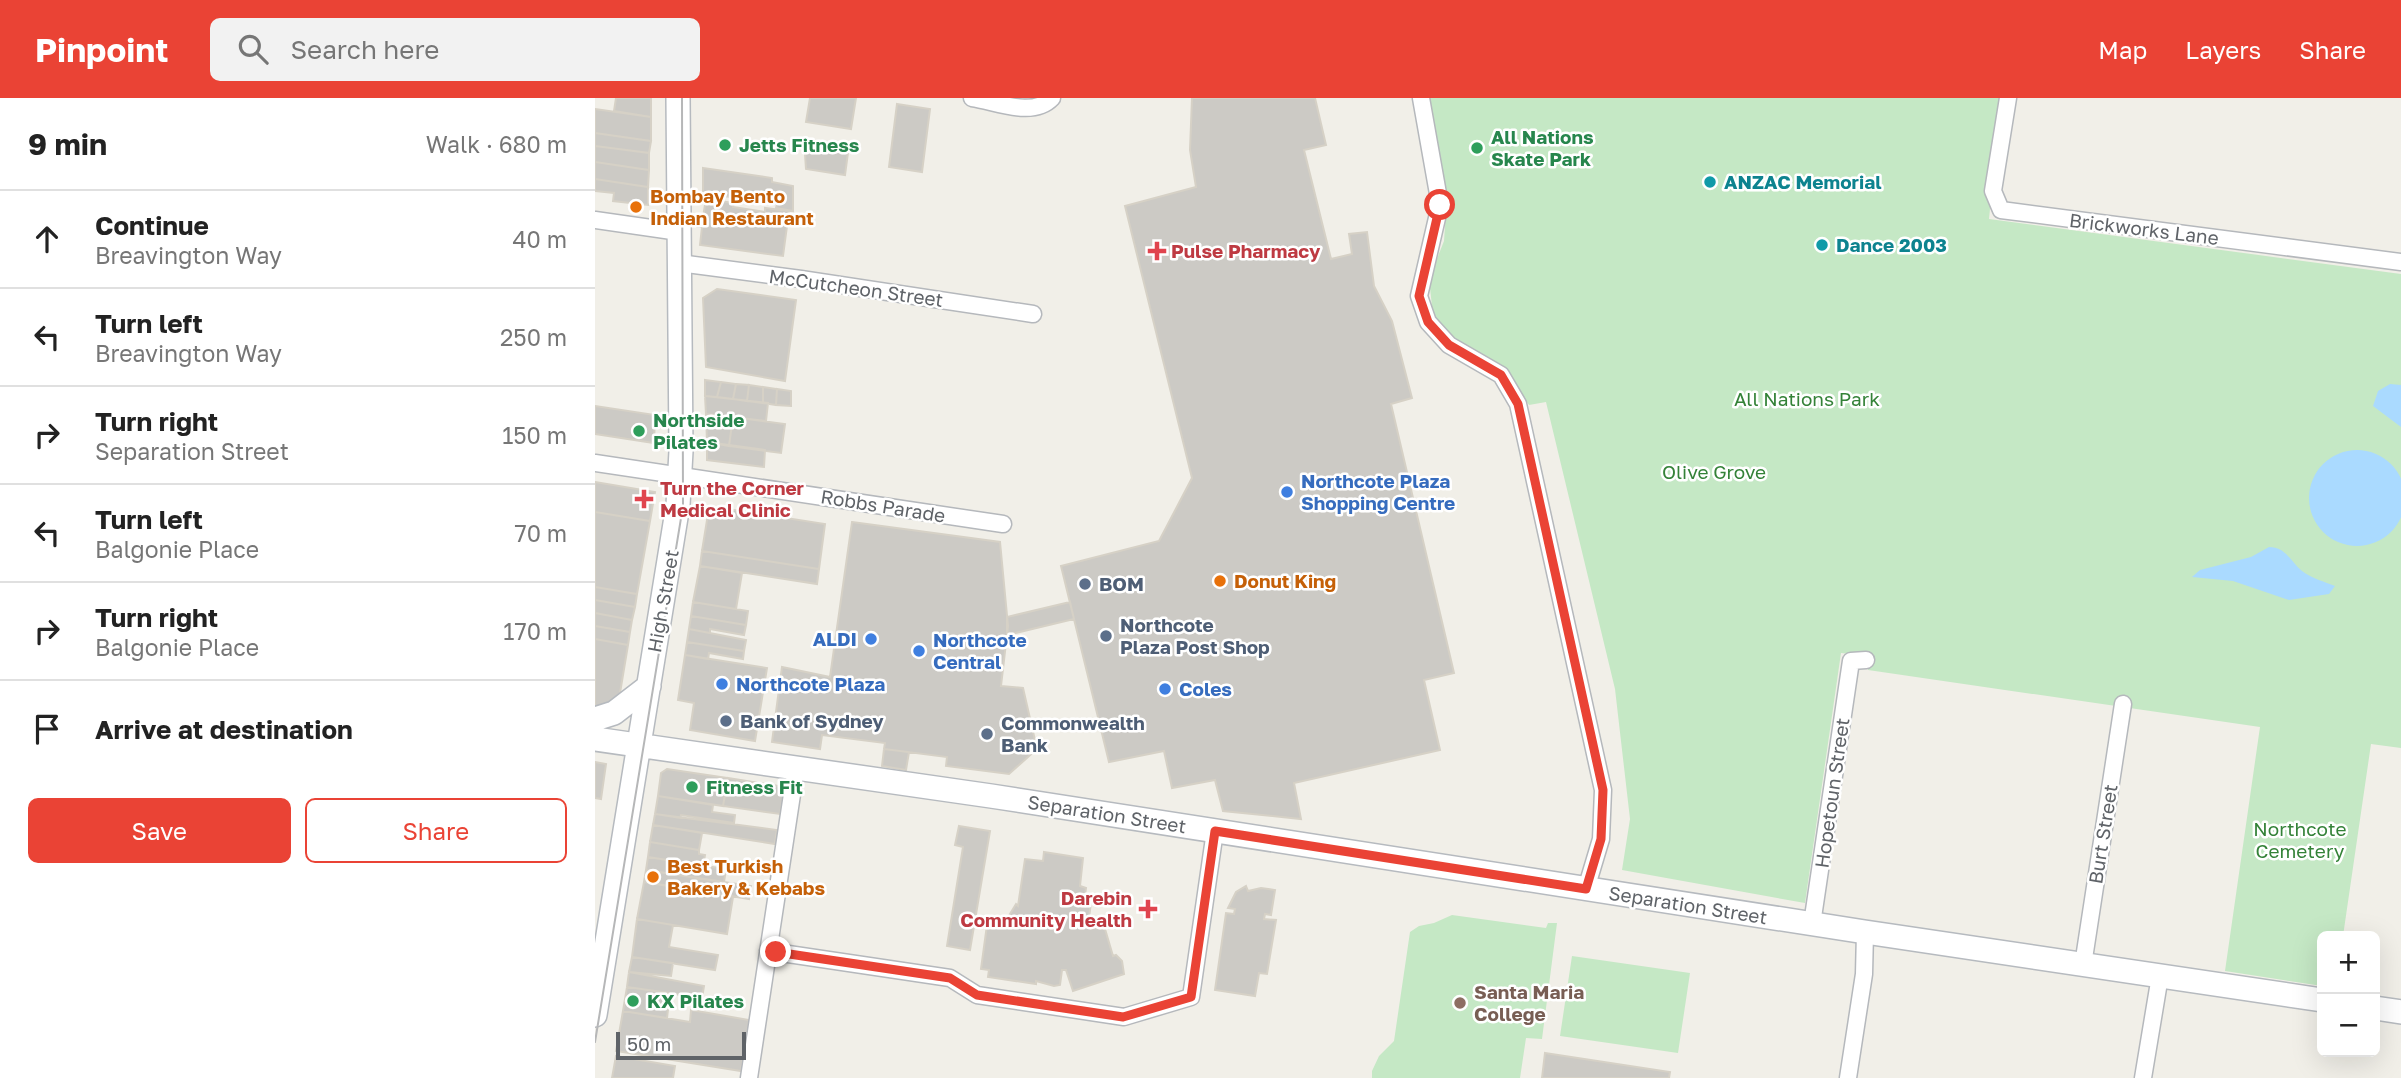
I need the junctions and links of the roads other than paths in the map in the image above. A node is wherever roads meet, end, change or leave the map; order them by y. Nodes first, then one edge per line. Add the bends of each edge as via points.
1 (678, 98) edge
2 (972, 98) edge
3 (1052, 98) edge
4 (1421, 98) edge
5 (2008, 98) edge
6 (595, 220) edge
7 (679, 232) junction
8 (2401, 262) edge
9 (679, 263) junction
10 (1033, 314) dead end
11 (595, 463) edge
12 (680, 476) junction
13 (1003, 524) dead end
14 (1853, 659) dead end
15 (649, 686) junction
16 (2123, 704) dead end
17 (595, 719) edge
18 (595, 739) edge
19 (639, 746) junction
20 (796, 768) junction
21 (1215, 831) junction
22 (1586, 889) junction
23 (1812, 924) junction
24 (1865, 932) junction
25 (768, 951) junction
26 (2083, 965) junction
27 (2159, 976) junction
28 (2317, 999) edge
29 (2380, 1009) edge
30 (2401, 1012) edge
31 (595, 1015) edge
32 (748, 1078) edge
33 (1848, 1078) edge
34 (2143, 1078) edge

1 - 7 street, High Street
2 - 3 street via 1030,109
4 - 22 street via 1440,205 1419,296 1428,322 1449,345 1501,375 1518,404 1603,790 1601,839
5 - 8 street, Brickworks Lane via 1993,191 2001,210
6 - 7 street
7 - 9 street, High Street
9 - 10 street, McCutcheon Street
9 - 12 street, High Street
11 - 12 street, Robbs Parade
12 - 13 street, Robbs Parade
12 - 15 street, High Street
14 - 23 street, Hopetoun Street
15 - 17 street via 614,713
15 - 19 street, High Street
16 - 26 street, Burt Street
18 - 19 street, Separation Street
19 - 20 street, Separation Street
19 - 31 street, High Street
20 - 21 street, Separation Street
20 - 25 street
21 - 22 street, Separation Street
21 - 25 street via 1191,997 1123,1017 977,995 950,978
22 - 23 street, Separation Street
23 - 24 street, Separation Street
24 - 26 street, Separation Street
24 - 33 street via 1864,974
25 - 32 street
26 - 27 street, Separation Street
27 - 28 street, Separation Street
27 - 34 street
29 - 30 street

